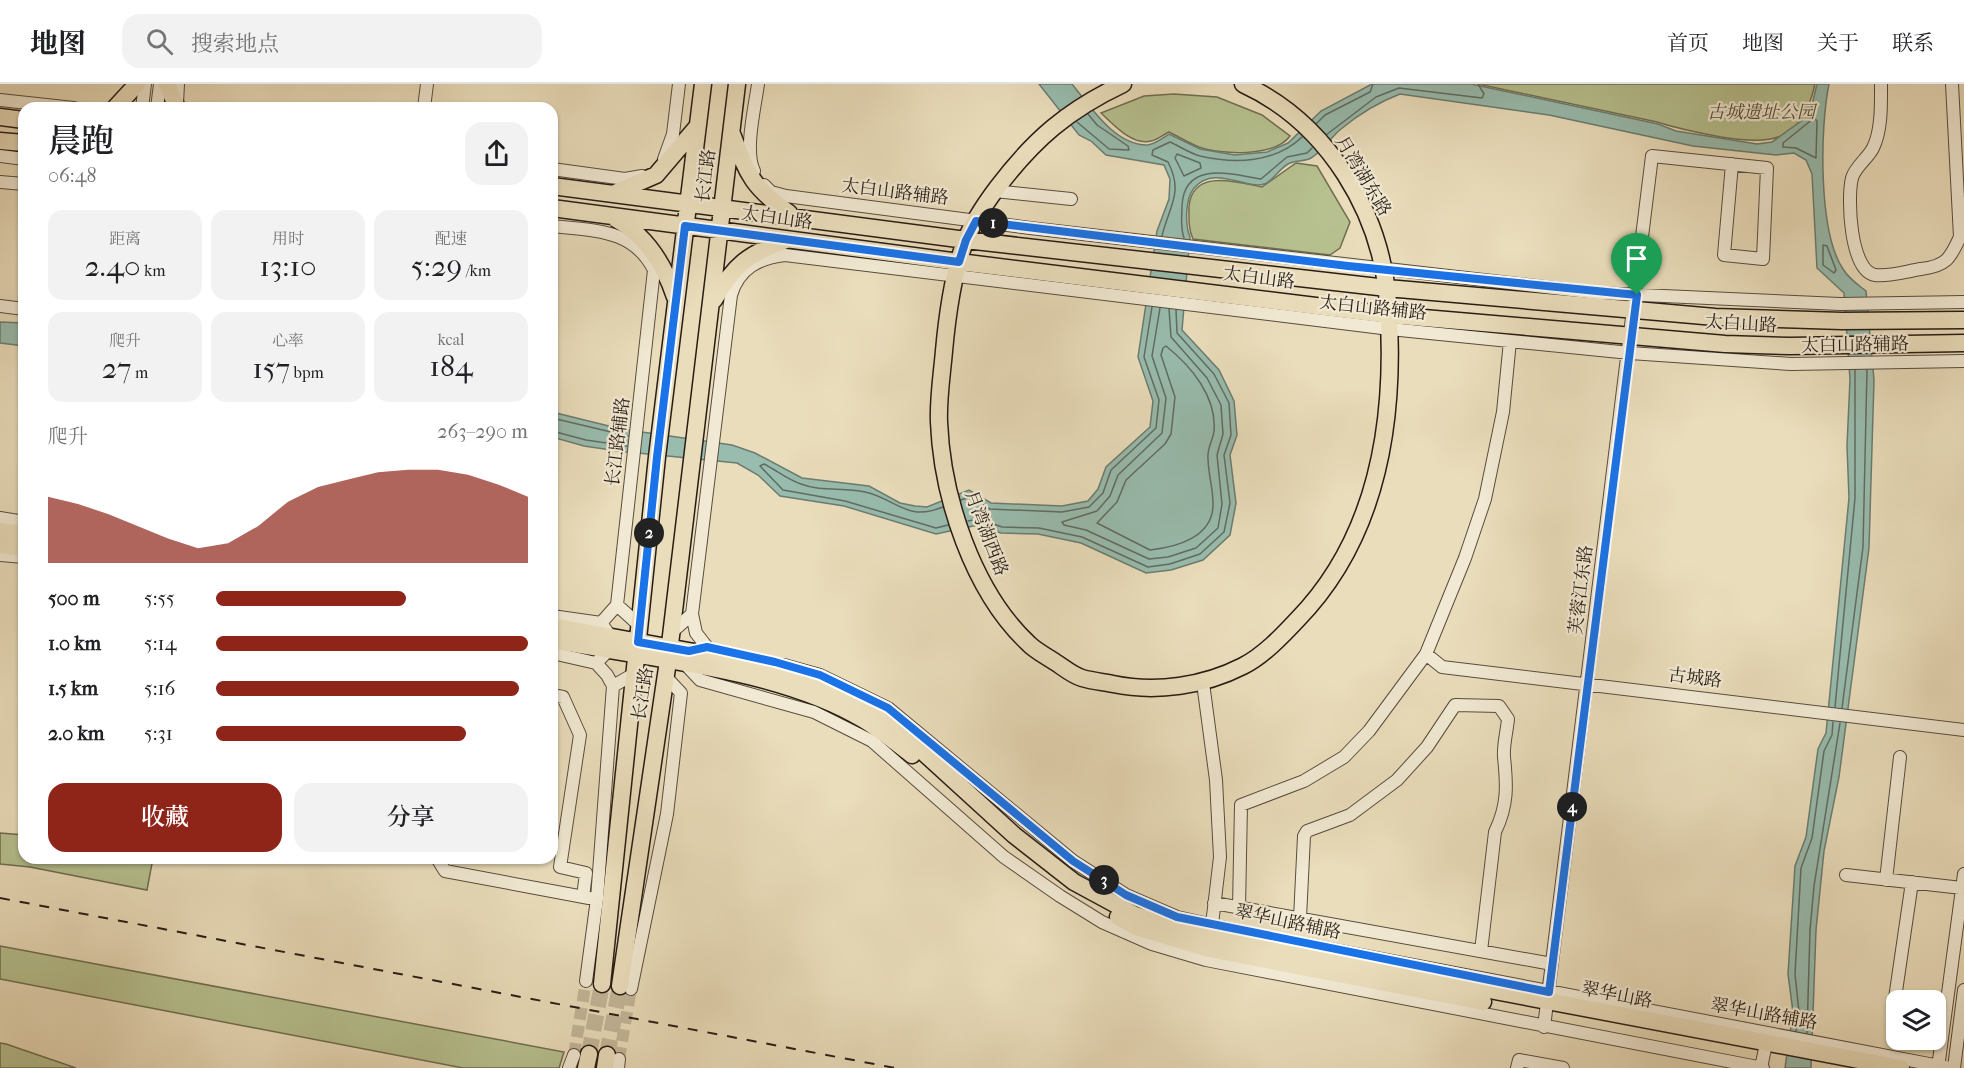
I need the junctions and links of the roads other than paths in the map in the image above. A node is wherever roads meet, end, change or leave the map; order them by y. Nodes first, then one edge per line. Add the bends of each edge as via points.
1 (126, 84) edge
2 (137, 84) edge
3 (145, 84) edge
4 (160, 84) edge
5 (167, 84) edge
6 (178, 84) edge
7 (427, 84) edge
8 (679, 84) edge
9 (703, 84) edge
10 (737, 84) edge
11 (758, 84) edge
12 (1123, 84) edge
13 (1244, 84) edge
14 (1881, 84) edge
15 (1952, 84) edge
16 (0, 100) edge
17 (18, 102) edge
18 (119, 102) edge
19 (121, 102) edge
20 (143, 102) edge
21 (158, 102) edge
22 (174, 102) edge
23 (177, 102) edge
24 (425, 102) edge
25 (0, 117) edge
26 (18, 119) edge
27 (698, 127) junction
28 (731, 132) junction
29 (0, 141) edge
30 (18, 142) edge
31 (0, 156) edge
32 (18, 158) edge
33 (1732, 164) junction
34 (558, 170) edge
35 (0, 182) edge
36 (18, 184) edge
37 (558, 187) edge
38 (995, 191) junction
39 (612, 193) junction
40 (1071, 199) dead end
41 (688, 202) junction
42 (722, 207) junction
43 (558, 209) edge
44 (610, 216) junction
45 (792, 216) junction
46 (976, 221) junction
47 (685, 226) junction
48 (558, 227) edge
49 (719, 230) junction
50 (788, 239) junction
51 (966, 240) junction
52 (958, 269) junction
53 (1385, 270) junction
54 (1387, 288) junction
55 (676, 301) junction
56 (1964, 302) edge
57 (1636, 303) junction
58 (0, 306) edge
59 (710, 306) junction
60 (18, 308) edge
61 (1841, 313) junction
62 (1964, 320) edge
63 (1390, 322) junction
64 (1510, 341) junction
65 (1964, 344) edge
66 (1631, 345) junction
67 (1841, 354) junction
68 (1964, 361) edge
69 (0, 518) edge
70 (18, 521) edge
71 (0, 531) edge
72 (18, 533) edge
73 (0, 545) edge
74 (18, 547) edge
75 (0, 555) edge
76 (18, 556) edge
77 (617, 605) junction
78 (692, 614) junction
79 (558, 619) edge
80 (558, 628) edge
81 (558, 640) edge
82 (638, 641) junction
83 (604, 644) junction
84 (707, 647) junction
85 (558, 652) edge
86 (669, 654) junction
87 (1426, 654) junction
88 (687, 657) junction
89 (634, 674) junction
90 (700, 680) junction
91 (1588, 682) junction
92 (1203, 683) junction
93 (613, 686) junction
94 (681, 693) junction
95 (558, 696) edge
96 (1964, 730) edge
97 (1900, 758) dead end
98 (441, 864) edge
99 (1964, 874) edge
100 (1846, 876) dead end
101 (1886, 880) junction
102 (1912, 882) junction
103 (1962, 888) junction
104 (583, 897) junction
105 (597, 899) junction
106 (1214, 903) junction
107 (1239, 907) junction
108 (1300, 918) junction
109 (1209, 943) junction
110 (1481, 951) junction
111 (1552, 964) junction
112 (594, 983) joint
113 (625, 988) joint
114 (1896, 990) edge
115 (1964, 990) edge
116 (1547, 1009) junction
117 (1770, 1052) edge
118 (1827, 1054) junction
119 (583, 1059) edge
120 (1945, 1067) edge
121 (569, 1068) edge
122 (1517, 1068) edge
123 (1563, 1068) edge
124 (1851, 1068) edge
125 (1901, 1068) edge

1 - 18 street
2 - 19 main road
3 - 20 street
4 - 21 street
5 - 22 main road
6 - 23 street
7 - 24 street
8 - 34 street via 669,151 658,168 625,179
9 - 27 main road, 长江路
10 - 28 main road, 长江路
11 - 46 street, 太白山路辅路 via 750,163 771,192
12 - 38 main road via 1059,121 1023,154
13 - 53 main road, 月湾湖东路 via 1278,102 1328,149 1366,211
14 - 15 street via 1874,147 1852,177 1851,203 1855,252 1864,268 1874,275 1939,267 1960,237
16 - 17 street
25 - 26 main road
27 - 39 main road via 656,176
27 - 41 main road, 长江路
28 - 42 main road, 长江路
28 - 45 main road via 749,178
29 - 30 main road
31 - 32 street
33 - 33 street via 1767,168 1763,259 1724,255
33 - 57 street, 芙蓉江东路 via 1652,156
35 - 36 street
37 - 39 main road, 太白山路
38 - 40 street
38 - 46 main road
39 - 41 main road, 太白山路
41 - 42 main road, 太白山路
41 - 47 main road, 长江路
42 - 45 main road, 太白山路
42 - 49 main road, 长江路
43 - 44 main road, 太白山路
44 - 47 main road, 太白山路
44 - 55 main road via 633,229 649,246 668,276
45 - 51 main road, 太白山路
46 - 51 main road
46 - 53 street, 太白山路辅路
47 - 49 main road, 太白山路
47 - 55 main road, 长江路
48 - 77 street, 长江路辅路 via 617,235 646,254 654,270
49 - 50 main road, 太白山路
49 - 59 main road, 长江路
50 - 52 main road, 太白山路
50 - 59 main road via 738,264
51 - 52 main road, 月湾湖西路
51 - 54 main road, 太白山路
52 - 63 main road, 太白山路
52 - 78 street via 785,255 765,257 747,267 731,295
52 - 92 main road, 月湾湖西路 via 944,346 939,419 948,490 961,532 991,599 1029,645 1079,678 1138,689
53 - 54 main road, 月湾湖东路
53 - 57 street, 太白山路辅路
54 - 57 main road, 太白山路
54 - 63 main road, 月湾湖西路
55 - 82 main road, 长江路
56 - 61 street via 1877,304
57 - 61 main road, 太白山路
57 - 66 street, 芙蓉江东路
58 - 60 street
59 - 86 main road, 长江路
61 - 62 main road, 太白山路 via 1877,322
63 - 64 street, 太白山路辅路
63 - 66 main road, 太白山路
63 - 92 main road, 月湾湖西路 via 1387,420 1377,477 1358,532 1313,604 1281,637 1247,665
64 - 66 street, 太白山路辅路
64 - 87 street via 1503,412 1485,499
65 - 67 main road, 太白山路 via 1880,346
66 - 67 main road, 太白山路 via 1736,344
66 - 91 street, 芙蓉江东路
67 - 68 street, 太白山路辅路 via 1880,363
69 - 70 street
71 - 72 main road
73 - 74 main road
75 - 76 street
77 - 82 street
77 - 83 street
78 - 84 street via 696,633
78 - 86 street
79 - 83 street
80 - 83 main road, 翠华山路
81 - 83 main road, 翠华山路
82 - 83 main road, 翠华山路
82 - 86 main road, 翠华山路
82 - 89 main road, 长江路
83 - 85 street
83 - 93 street
84 - 88 street, 翠华山路辅路
84 - 109 street, 翠华山路辅路 via 820,675 888,708 1073,861 1126,895 1177,917
86 - 88 main road, 翠华山路
86 - 94 street
86 - 113 main road, 长江路
87 - 91 street, 古城路 via 1442,667
87 - 107 street via 1370,730 1344,757 1304,781 1241,804
88 - 90 street
88 - 109 main road, 翠华山路 via 755,677 864,719 913,755 1072,892 1136,927
89 - 93 street
89 - 112 main road, 长江路
90 - 94 street
90 - 109 street, 翠华山路辅路 via 814,712 872,741 1004,857 1102,922 1152,944
91 - 96 street, 古城路
91 - 111 street, 芙蓉江东路
92 - 106 street via 1216,780 1220,857
93 - 105 street
94 - 113 street via 667,813
95 - 104 street via 563,697 580,735 560,867 586,873
97 - 101 street
98 - 104 street via 446,871
99 - 103 street
100 - 101 street
101 - 102 street
102 - 103 street
102 - 114 street
103 - 120 street
104 - 105 street
105 - 112 street
106 - 107 street
106 - 109 street
107 - 108 street
108 - 110 street
108 - 110 street via 1307,831 1350,815 1397,780 1427,747 1455,705 1499,706 1508,719 1504,756 1508,775 1503,814 1495,832
109 - 116 main road, 翠华山路
109 - 116 street, 翠华山路辅路
110 - 111 street
111 - 116 street, 芙蓉江东路
115 - 120 street
116 - 117 main road, 翠华山路
117 - 118 main road, 翠华山路
118 - 120 street, 翠华山路辅路
118 - 124 main road, 翠华山路
118 - 125 main road, 翠华山路
119 - 121 street
122 - 123 street via 1519,1060

